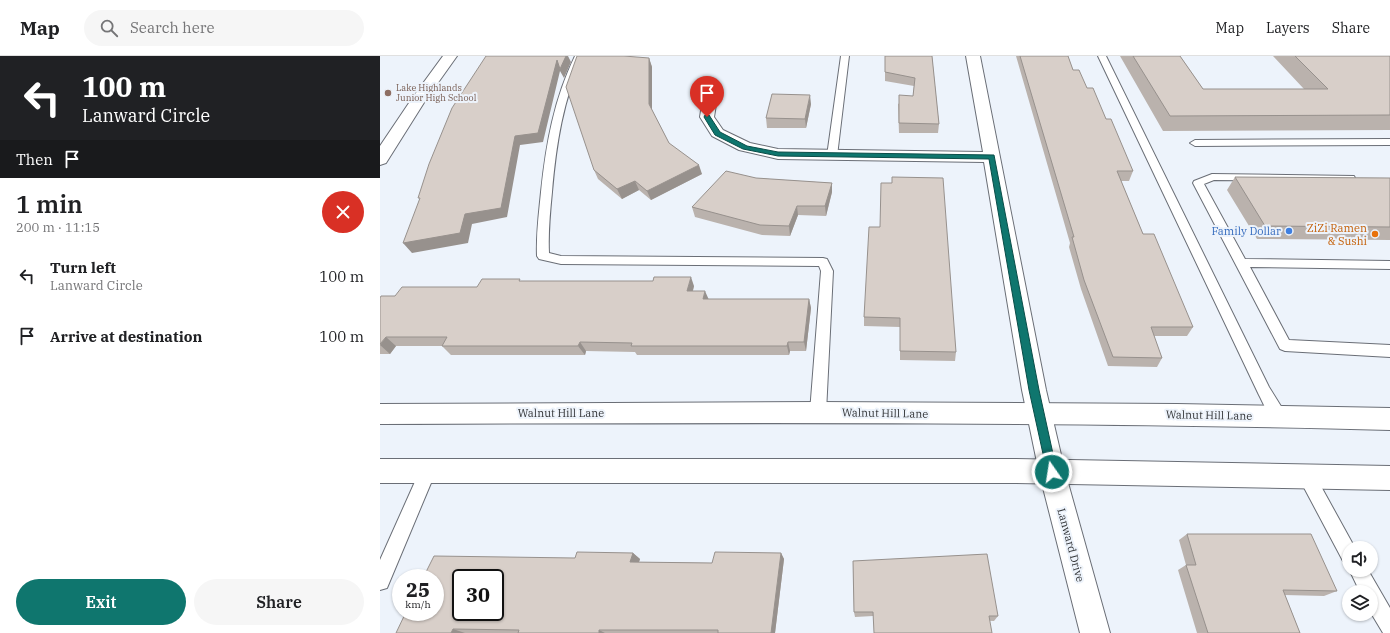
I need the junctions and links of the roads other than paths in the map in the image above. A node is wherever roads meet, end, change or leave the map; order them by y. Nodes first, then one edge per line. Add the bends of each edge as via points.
1 (450, 56) edge
2 (579, 56) edge
3 (845, 56) edge
4 (973, 56) edge
5 (1102, 56) edge
6 (712, 86) dead end
7 (1390, 142) edge
8 (1195, 143) dead end
9 (832, 156) junction
10 (992, 157) junction
11 (380, 160) edge
12 (1359, 178) edge
13 (1241, 263) junction
14 (1390, 265) edge
15 (1390, 350) edge
16 (818, 412) junction
17 (380, 414) edge
18 (1039, 415) junction
19 (1279, 416) junction
20 (1390, 419) edge
21 (380, 471) edge
22 (428, 471) junction
23 (1052, 472) junction
24 (1306, 475) junction
25 (1390, 478) edge
26 (1342, 542) edge
27 (380, 581) edge
28 (1378, 606) edge
29 (1390, 627) edge
30 (1095, 633) edge

1 - 11 main road
2 - 16 lane via 570,73 560,105 550,154 542,239 543,256 561,260 823,262 827,271
3 - 9 lane
4 - 10 main road, Lanward Drive
5 - 19 lane via 1264,391
6 - 9 main road via 707,117 717,133 745,147 778,154
7 - 8 lane
9 - 10 main road
10 - 18 main road, Lanward Drive
12 - 13 lane via 1212,177 1198,183
13 - 14 lane
13 - 15 lane via 1285,345
16 - 17 main road, Walnut Hill Lane
16 - 18 main road, Walnut Hill Lane
18 - 19 main road, Walnut Hill Lane
18 - 23 main road, Lanward Drive
19 - 20 main road, Walnut Hill Lane
21 - 22 main road
22 - 23 main road
22 - 27 lane
23 - 24 main road
23 - 30 main road, Lanward Drive
24 - 25 main road
24 - 26 lane
28 - 29 lane

